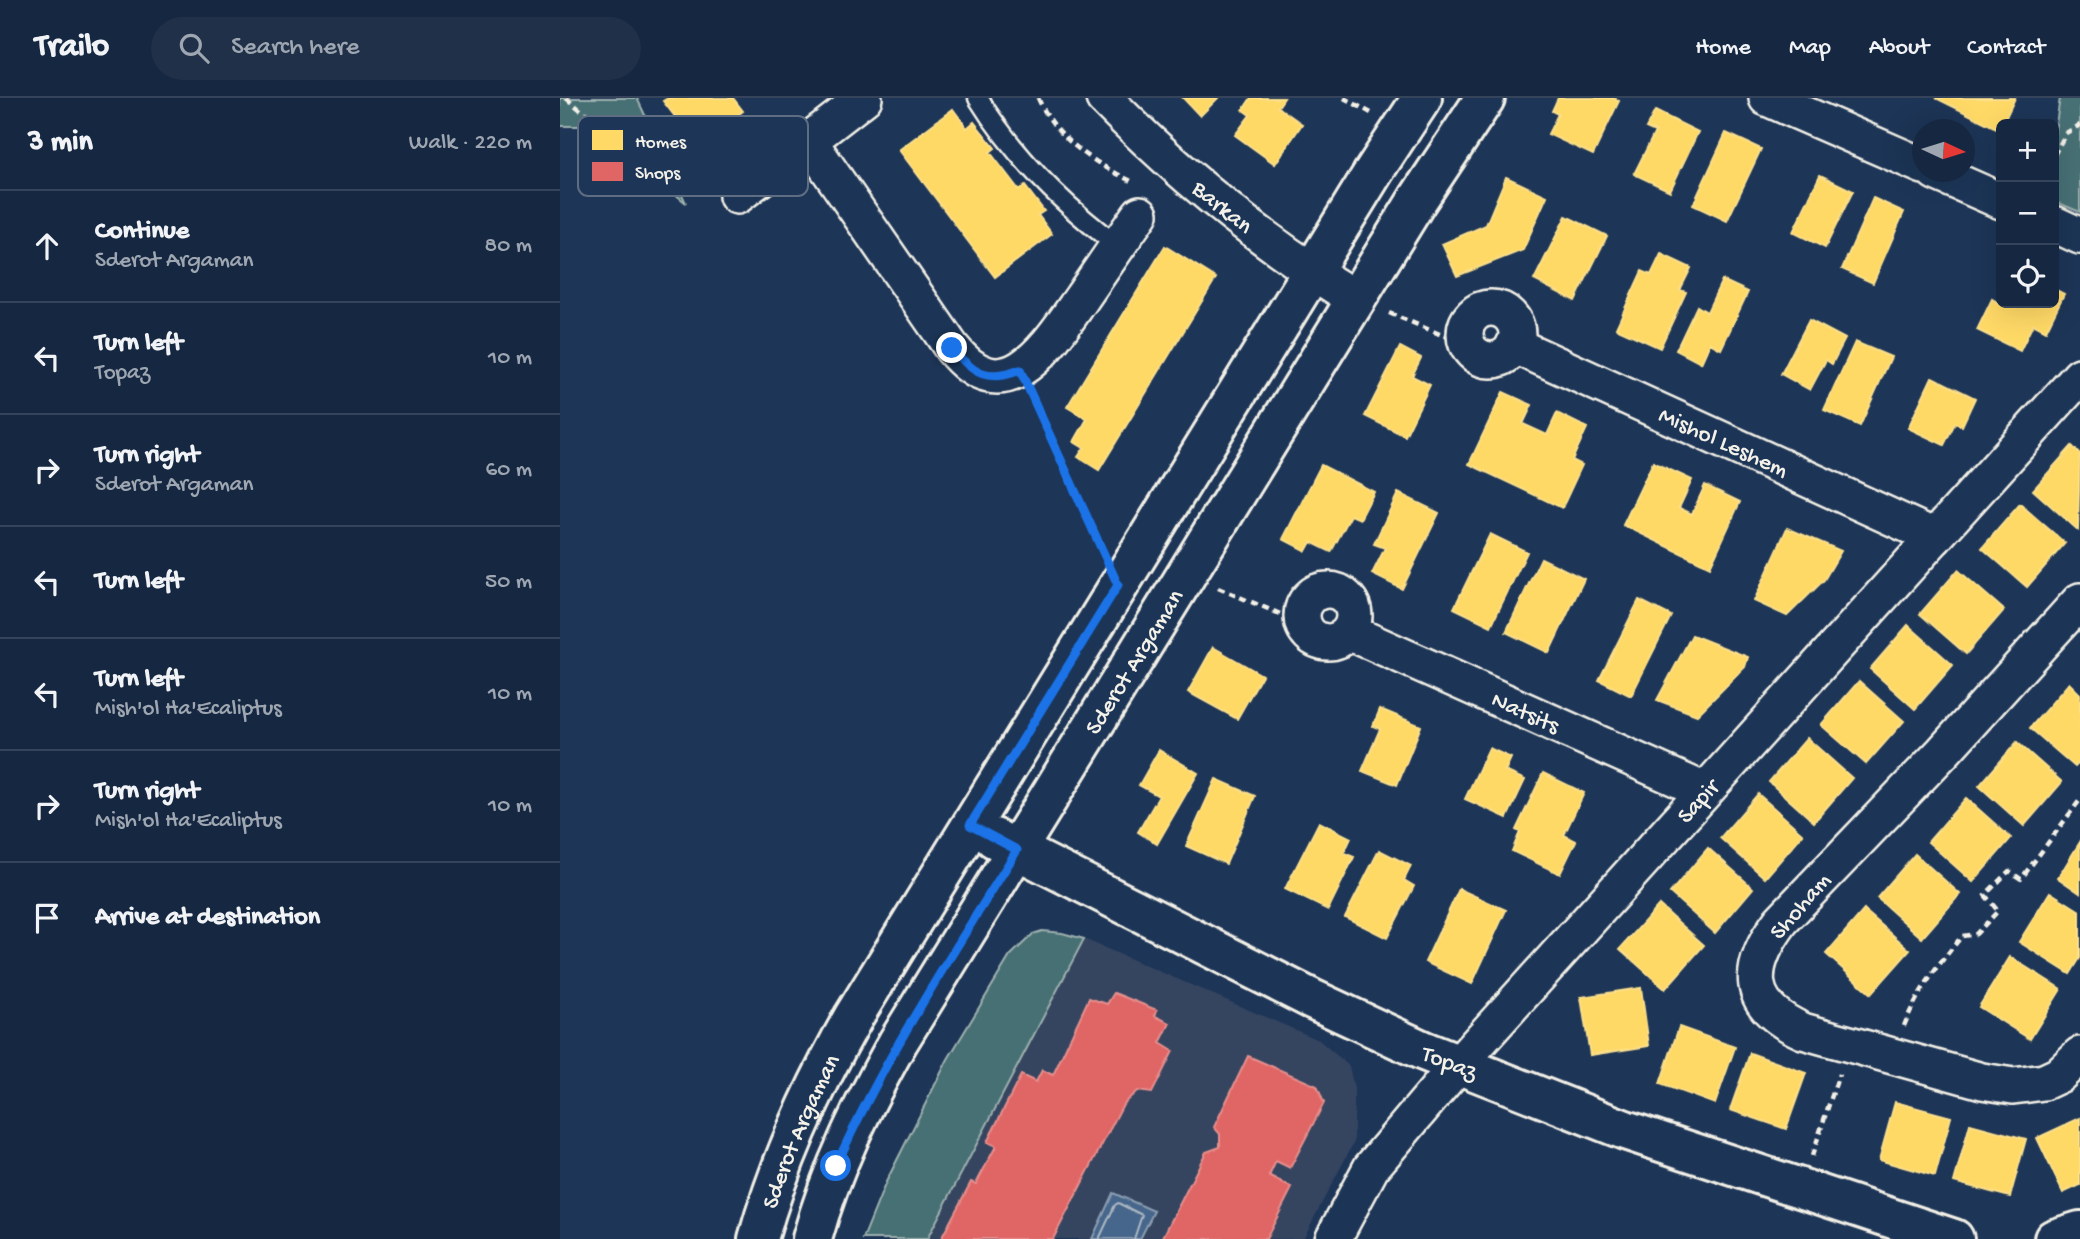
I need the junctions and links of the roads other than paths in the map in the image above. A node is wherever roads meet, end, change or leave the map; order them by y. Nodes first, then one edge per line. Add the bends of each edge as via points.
1 (864, 98) edge
2 (978, 98) edge
3 (1104, 98) edge
4 (1422, 98) edge
5 (1485, 98) edge
6 (1767, 98) edge
7 (809, 141) joint
8 (1912, 161) edge
9 (1958, 182) edge
10 (1137, 198) road end
11 (1996, 199) edge
12 (2059, 226) edge
13 (2080, 236) edge
14 (1118, 246) junction
15 (1311, 273) junction
16 (1356, 299) junction
17 (1467, 342) road end
18 (2080, 376) edge
19 (1935, 537) junction
20 (2080, 601) edge
21 (1304, 624) road end
22 (1705, 791) junction
23 (970, 825) junction
24 (1017, 850) junction
25 (2080, 1055) edge
26 (1458, 1065) junction
27 (2080, 1231) edge
28 (758, 1239) edge
29 (812, 1239) edge
30 (1333, 1239) edge
31 (1954, 1239) edge
32 (2054, 1239) edge

1 - 7 street
2 - 14 lane via 1035,172
3 - 15 street, Barkan via 1209,196
4 - 15 street, Sderot Argaman
5 - 16 street, Sderot Argaman
6 - 8 street
7 - 14 street via 965,364 978,373 1007,375 1045,349
9 - 11 street
10 - 14 street
12 - 13 street
15 - 16 street, Barkan
15 - 23 street, Sderot Argaman
16 - 24 street, Sderot Argaman
17 - 19 street, Mishol Leshem via 1479,357 1489,360 1504,356 1514,345
18 - 19 street, Sapir
19 - 22 street, Sapir
20 - 25 street, Shoham via 1781,921 1758,958 1756,975 1765,1004 1788,1024 1982,1081 2028,1086 2059,1075
21 - 22 street, Natsits via 1321,641 1337,640 1349,632
22 - 26 street, Sapir
23 - 24 street, Topaz
23 - 28 street, Sderot Argaman via 808,1100 779,1170
24 - 26 street, Topaz via 1354,1020
24 - 29 street, Sderot Argaman via 876,1082 836,1166
26 - 30 street, Sapir via 1378,1159
26 - 31 street, Topaz via 1604,1122
27 - 32 street

